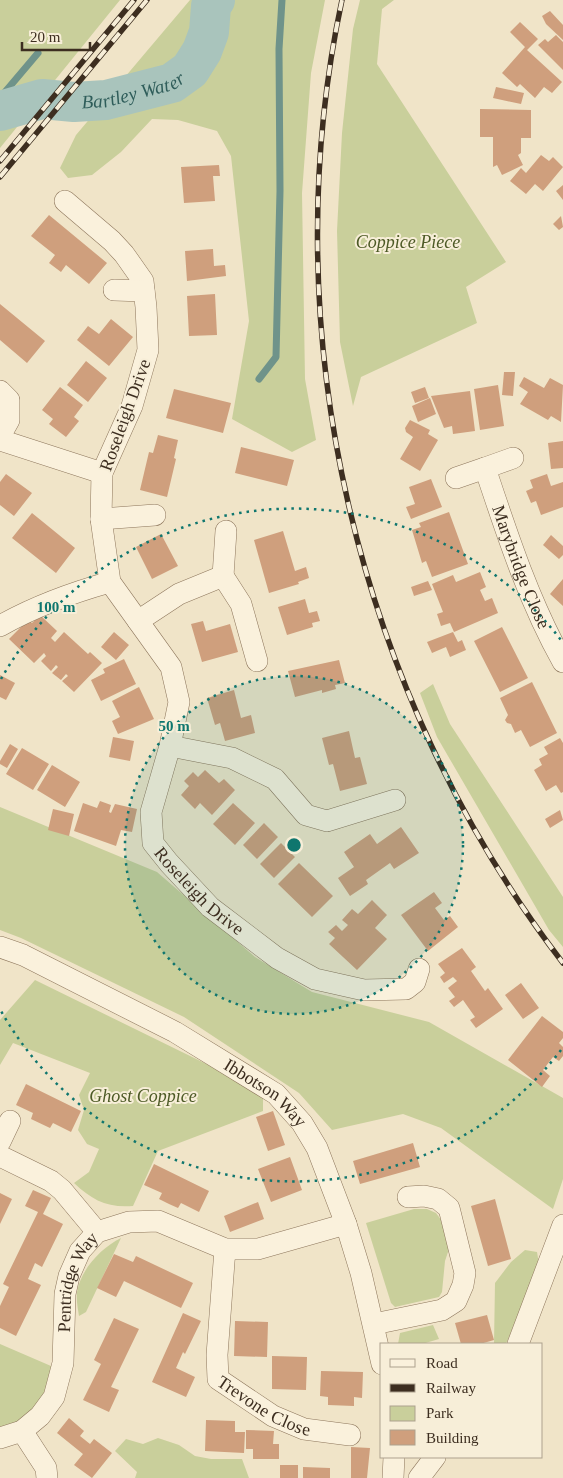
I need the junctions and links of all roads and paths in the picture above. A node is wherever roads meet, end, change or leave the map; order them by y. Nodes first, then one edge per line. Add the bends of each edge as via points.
1 (65, 201) dead end
2 (114, 290) dead end
3 (144, 291) junction
4 (0, 391) edge
5 (0, 436) edge
6 (0, 440) edge
7 (513, 458) dead end
8 (485, 468) junction
9 (102, 473) junction
10 (456, 478) dead end
11 (155, 515) dead end
12 (101, 519) junction
13 (226, 531) dead end
14 (223, 576) junction
15 (110, 582) junction
16 (138, 621) junction
17 (0, 626) edge
18 (257, 661) dead end
19 (563, 662) edge
20 (170, 746) junction
21 (395, 800) dead end
22 (0, 947) edge
23 (419, 969) dead end
24 (10, 1121) dead end
25 (0, 1142) edge
26 (0, 1156) edge
27 (408, 1197) dead end
28 (346, 1224) junction
29 (563, 1225) edge
30 (96, 1232) junction
31 (225, 1249) junction
32 (374, 1324) junction
33 (518, 1343) edge
34 (380, 1354) edge
35 (22, 1431) junction
36 (350, 1435) dead end
37 (0, 1438) edge
38 (394, 1458) edge
39 (434, 1458) edge
40 (47, 1478) edge
41 (393, 1478) edge
42 (419, 1478) edge

1 - 3 street, Roseleigh Drive via 124,254 142,281
2 - 3 street
3 - 9 street, Roseleigh Drive via 148,350 132,406
4 - 5 street via 9,400 9,420
6 - 9 street
7 - 8 street
8 - 10 street
8 - 19 street, Marybridge Close via 515,553 549,637
9 - 12 street, Roseleigh Drive
11 - 12 street
12 - 15 street, Roseleigh Drive
13 - 14 street
14 - 16 street via 179,594
14 - 18 street via 241,604
15 - 16 street, Roseleigh Drive
15 - 17 street via 71,593
16 - 20 street, Roseleigh Drive via 172,667 179,702
20 - 21 street via 232,758 275,779 306,815 327,821
20 - 23 street, Roseleigh Drive via 151,812 153,843 210,907 277,958 315,978 364,990 406,989 415,982
22 - 28 street, Ibbotson Way via 23,955 175,1032 276,1094 302,1122 317,1148
24 - 25 street
26 - 30 street via 51,1181
27 - 32 street via 438,1199 449,1208 465,1273 463,1285 456,1301 442,1310
28 - 31 street, Pentridge Way via 258,1248
28 - 32 street, Ibbotson Way
29 - 33 street
30 - 31 street, Pentridge Way via 128,1222 158,1221
30 - 35 street, Pentridge Way via 80,1251 64,1294 63,1363 54,1398
31 - 36 street, Trevone Close via 218,1379 273,1416 304,1429
32 - 34 street, Ibbotson Way
35 - 37 street, Pentridge Way
35 - 40 street via 46,1468
38 - 41 street
39 - 42 street

